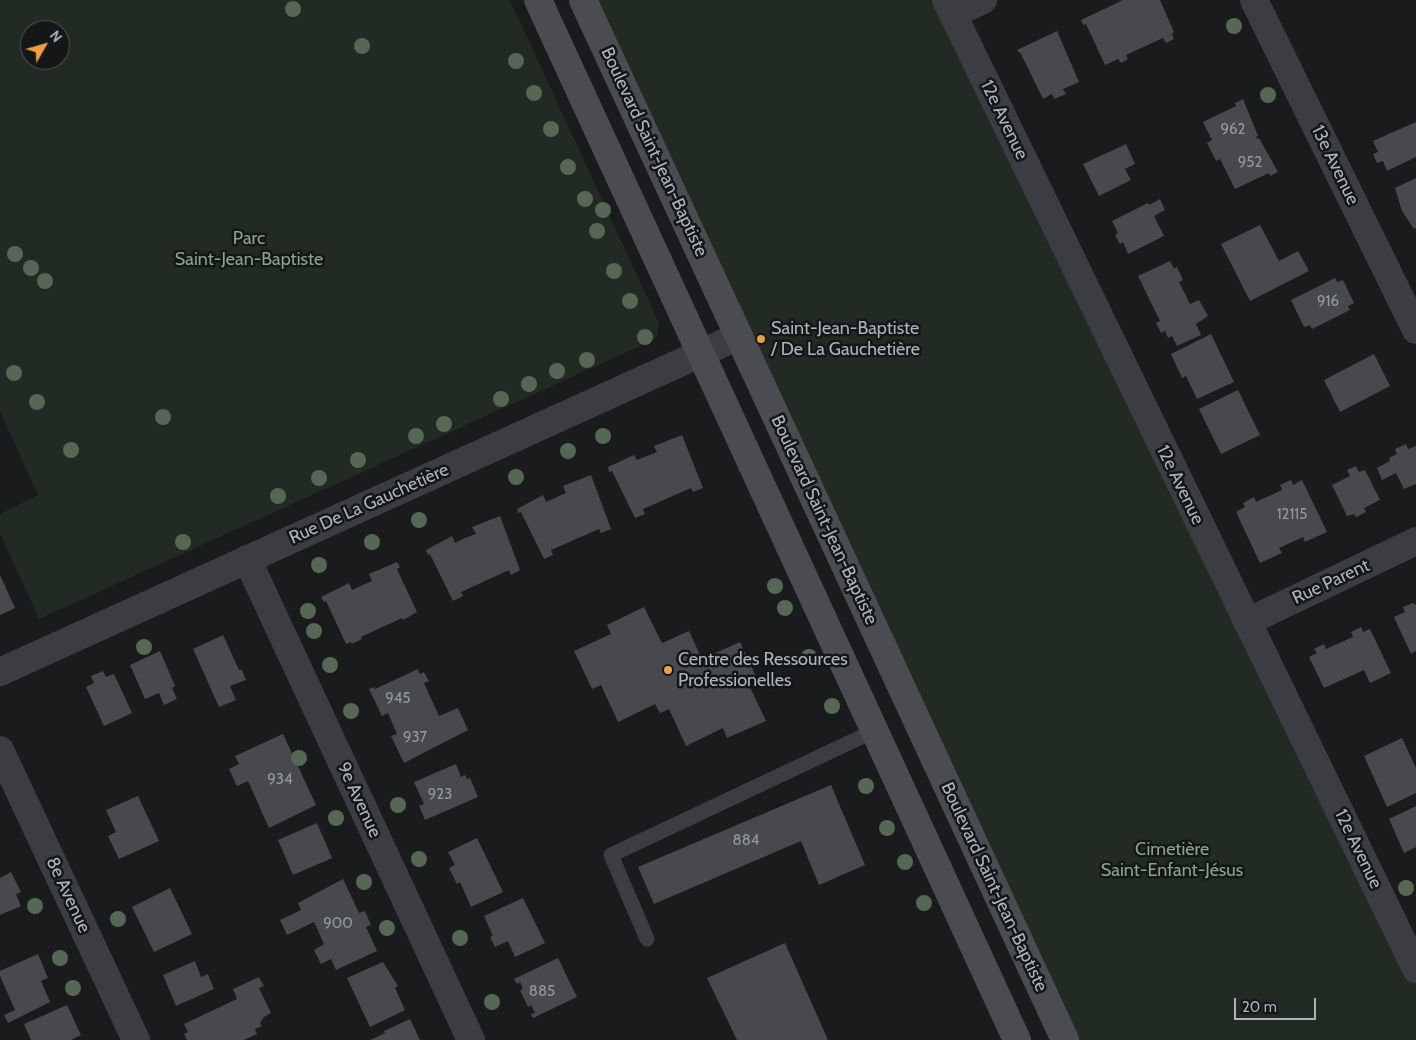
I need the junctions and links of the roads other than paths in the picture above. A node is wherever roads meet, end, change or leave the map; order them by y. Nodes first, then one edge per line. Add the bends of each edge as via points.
1 (538, 0) edge
2 (583, 0) edge
3 (983, 0) edge
4 (1254, 0) edge
5 (949, 7) edge
6 (1416, 330) edge
7 (739, 336) junction
8 (700, 354) junction
9 (1416, 541) edge
10 (247, 559) junction
11 (1247, 622) junction
12 (0, 672) edge
13 (874, 731) junction
14 (0, 750) edge
15 (647, 940) dead end
16 (1416, 969) edge
17 (136, 1040) edge
18 (471, 1040) edge
19 (1017, 1040) edge
20 (1065, 1040) edge

1 - 8 main road
2 - 7 main road, Boulevard Saint-Jean-Baptiste
3 - 5 street
4 - 6 street, 13e Avenue
5 - 11 street, 12e Avenue
7 - 8 street, Rue De La Gauchetière
7 - 20 main road, Boulevard Saint-Jean-Baptiste
8 - 10 street, Rue De La Gauchetière
8 - 13 main road
9 - 11 street, Rue Parent
10 - 12 street, Rue De La Gauchetière
10 - 18 street, 9e Avenue
11 - 16 street, 12e Avenue
13 - 15 lane via 612,855
13 - 19 main road
14 - 17 street, 8e Avenue

